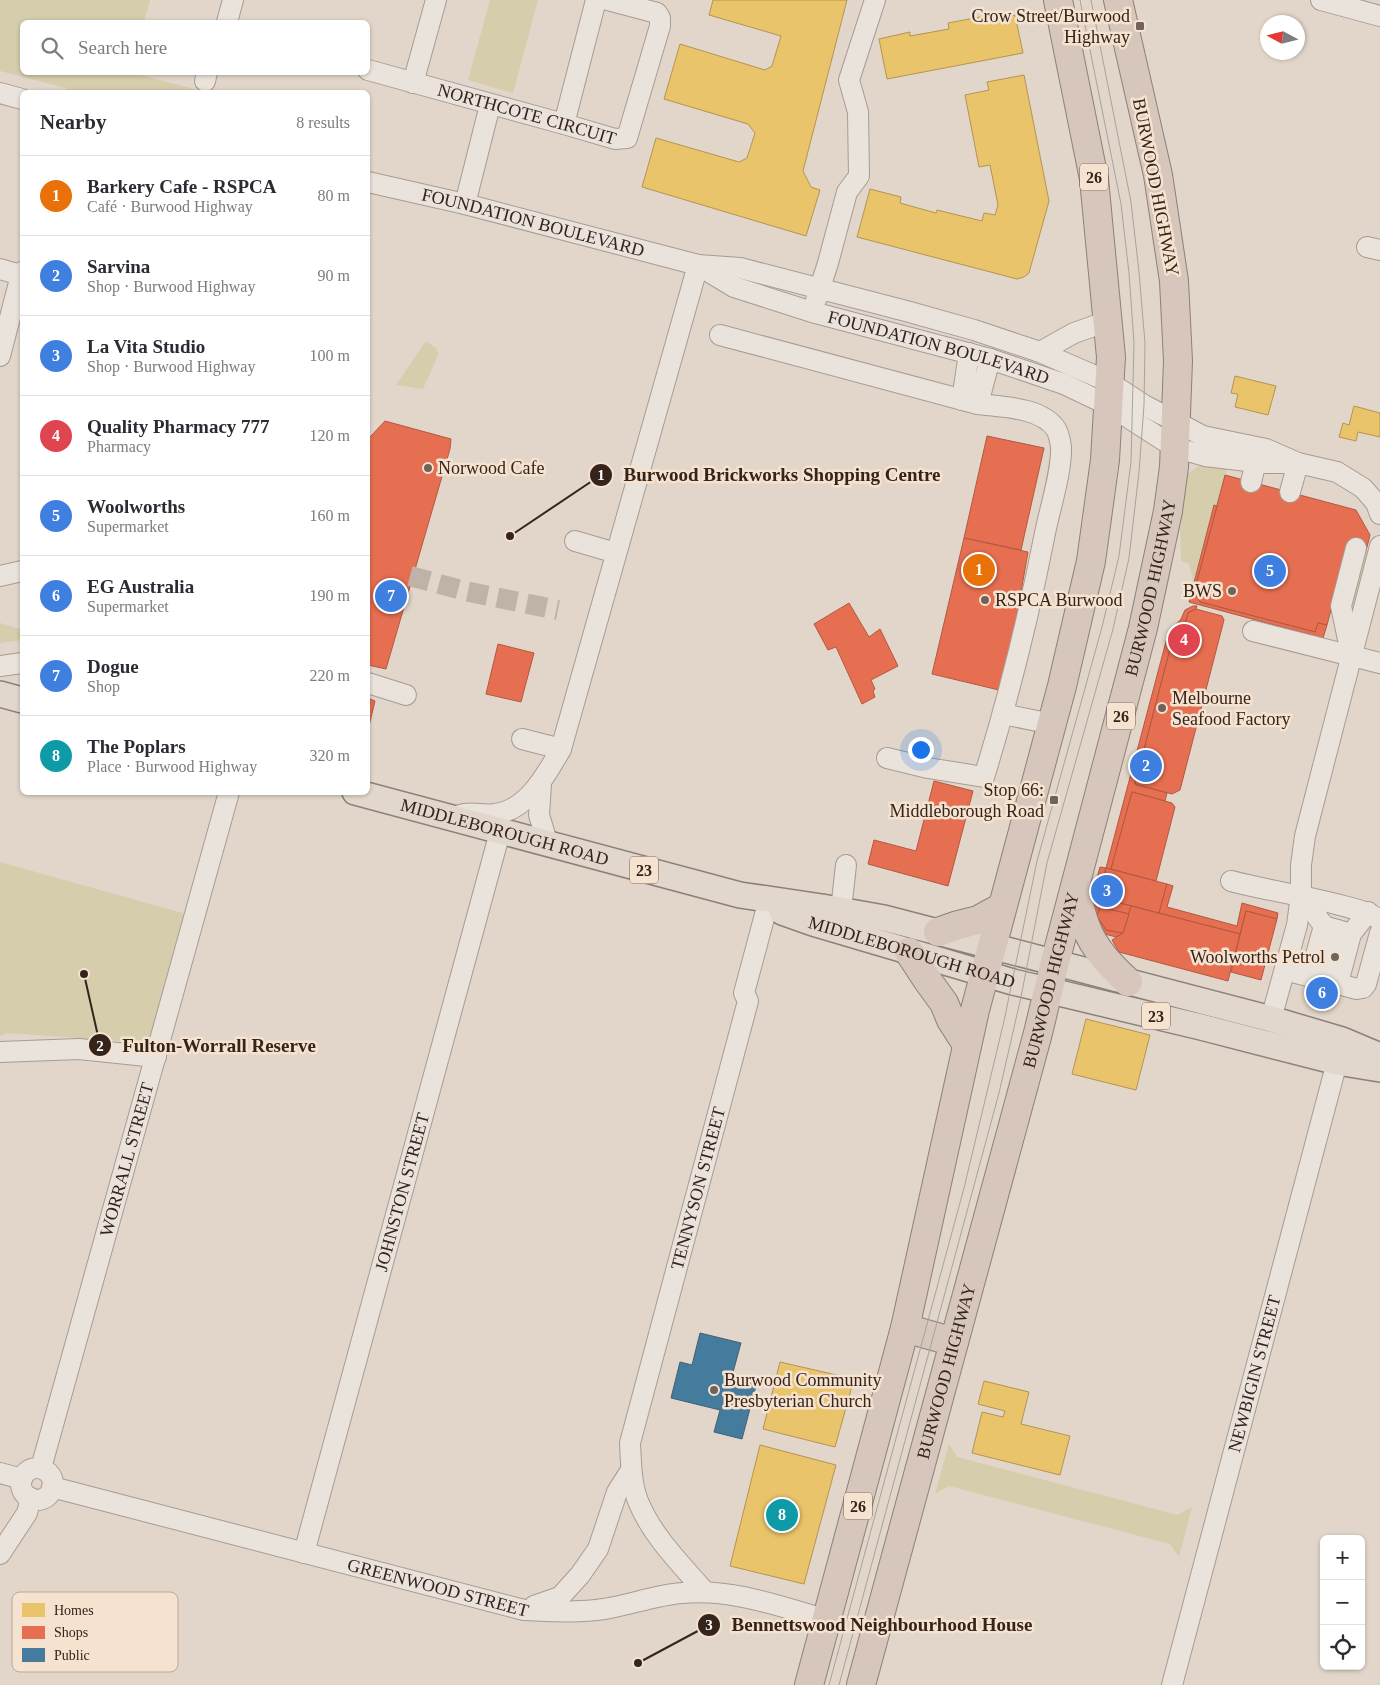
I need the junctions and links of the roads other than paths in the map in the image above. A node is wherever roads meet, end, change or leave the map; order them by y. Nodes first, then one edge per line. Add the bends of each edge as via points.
1 (233, 0) edge
2 (436, 0) edge
3 (596, 0) edge
4 (608, 0) edge
5 (874, 0) edge
6 (1118, 0) edge
7 (1321, 0) edge
8 (1062, 6) edge
9 (1380, 16) edge
10 (228, 20) edge
11 (370, 71) edge
12 (414, 83) junction
13 (0, 93) edge
14 (20, 99) edge
15 (490, 105) junction
16 (564, 124) junction
17 (370, 182) edge
18 (465, 204) junction
19 (698, 265) junction
20 (0, 269) edge
21 (20, 274) edge
22 (20, 281) edge
23 (819, 289) junction
24 (812, 312) junction
25 (1108, 321) junction
26 (720, 335) dead end
27 (1040, 352) junction
28 (970, 353) junction
29 (0, 356) edge
30 (990, 359) junction
31 (1110, 395) junction
32 (970, 402) junction
33 (1175, 435) junction
34 (1256, 462) junction
35 (1298, 463) junction
36 (1250, 482) dead end
37 (1290, 492) dead end
38 (1380, 514) edge
39 (575, 541) dead end
40 (1380, 546) edge
41 (1356, 548) dead end
42 (616, 553) junction
43 (20, 571) edge
44 (0, 576) edge
45 (1253, 631) dead end
46 (1352, 656) junction
47 (20, 663) edge
48 (1380, 663) edge
49 (0, 666) edge
50 (370, 684) edge
51 (0, 694) edge
52 (406, 696) dead end
53 (20, 699) edge
54 (1003, 714) junction
55 (1052, 724) junction
56 (522, 739) dead end
57 (561, 750) junction
58 (887, 758) dead end
59 (541, 784) junction
60 (228, 795) edge
61 (366, 795) edge
62 (450, 819) junction
63 (500, 832) junction
64 (548, 845) junction
65 (846, 865) dead end
66 (1231, 881) dead end
67 (1075, 888) junction
68 (740, 895) junction
69 (1300, 900) junction
70 (767, 907) junction
71 (1002, 907) junction
72 (840, 910) junction
73 (1374, 917) edge
74 (1337, 930) junction
75 (938, 932) junction
76 (1380, 933) edge
77 (992, 947) junction
78 (909, 952) junction
79 (1055, 962) junction
80 (1285, 970) junction
81 (984, 973) junction
82 (1324, 979) junction
83 (1128, 982) junction
84 (1048, 990) junction
85 (1271, 1019) junction
86 (1264, 1042) junction
87 (967, 1045) junction
88 (0, 1052) edge
89 (1380, 1056) edge
90 (156, 1057) junction
91 (1337, 1062) junction
92 (1380, 1069) edge
93 (905, 1328) junction
94 (954, 1342) junction
95 (41, 1468) junction
96 (631, 1470) junction
97 (0, 1473) edge
98 (22, 1479) junction
99 (52, 1487) junction
100 (32, 1498) junction
101 (304, 1552) junction
102 (0, 1554) edge
103 (705, 1592) junction
104 (524, 1610) junction
105 (828, 1620) junction
106 (809, 1685) edge
107 (861, 1685) edge
108 (1172, 1685) edge

1 - 10 street
2 - 12 street
3 - 16 street
4 - 16 street, NORTHCOTE CIRCUIT via 657,13 660,18 627,138 615,139
5 - 23 street via 849,80 858,112 859,176 846,192
6 - 33 highway, BURWOOD HIGHWAY / 26 via 1158,175 1170,247 1177,320
7 - 9 street
8 - 25 highway, 26 via 1094,179
11 - 12 street, NORTHCOTE CIRCUIT
12 - 15 street, NORTHCOTE CIRCUIT
13 - 14 street
15 - 16 street, NORTHCOTE CIRCUIT
15 - 18 street
17 - 18 street, FOUNDATION BOULEVARD
18 - 19 street, FOUNDATION BOULEVARD
19 - 23 street, FOUNDATION BOULEVARD via 740,268
19 - 24 street, FOUNDATION BOULEVARD via 734,286
19 - 42 street
20 - 21 street
22 - 29 street
23 - 24 street
23 - 27 street, FOUNDATION BOULEVARD via 940,320
24 - 28 street, FOUNDATION BOULEVARD
25 - 27 street, FOUNDATION BOULEVARD via 1074,333
25 - 31 highway, 26
26 - 32 street
27 - 31 street, FOUNDATION BOULEVARD
28 - 30 street, FOUNDATION BOULEVARD
28 - 32 street
30 - 31 street, FOUNDATION BOULEVARD via 1064,384
30 - 32 street
31 - 33 street, FOUNDATION BOULEVARD
31 - 55 highway, 26 via 1091,561
32 - 54 street via 1039,416 1056,429 1061,447 1031,604
33 - 34 street via 1200,455
33 - 35 street via 1203,436 1266,449
33 - 67 highway, BURWOOD HIGHWAY / 26 via 1168,511 1143,628
34 - 35 street
34 - 36 street
35 - 37 street
35 - 38 street via 1337,472 1363,488 1376,503
39 - 42 street
40 - 46 street
41 - 46 street via 1341,606
42 - 57 street
43 - 44 street
45 - 46 street
46 - 48 street
46 - 69 street via 1305,836
47 - 49 street
50 - 52 street
51 - 53 main road
54 - 55 street
54 - 58 street via 984,777
55 - 71 highway, 26
56 - 57 street
57 - 59 street
59 - 62 street via 515,808 495,814 467,813
59 - 64 street via 539,815
60 - 90 street, WORRALL STREET
61 - 62 main road, MIDDLEBOROUGH ROAD / 23
62 - 63 main road, MIDDLEBOROUGH ROAD / 23
63 - 64 main road, MIDDLEBOROUGH ROAD / 23
63 - 101 street, JOHNSTON STREET
64 - 68 main road, MIDDLEBOROUGH ROAD / 23
65 - 72 street
66 - 69 street
67 - 79 highway, BURWOOD HIGHWAY / 26
67 - 83 highway via 1090,938
68 - 70 main road, MIDDLEBOROUGH ROAD / 23
68 - 72 main road, MIDDLEBOROUGH ROAD / 23
69 - 73 street
69 - 74 street
69 - 80 street
70 - 78 main road, MIDDLEBOROUGH ROAD / 23
70 - 96 street, TENNYSON STREET via 744,993 748,1001 630,1443
71 - 75 highway via 978,920
71 - 77 highway, 26
72 - 75 main road, MIDDLEBOROUGH ROAD / 23
73 - 74 street
74 - 82 street
74 - 82 street
75 - 77 main road, MIDDLEBOROUGH ROAD / 23
76 - 82 street via 1363,988
77 - 79 main road, MIDDLEBOROUGH ROAD / 23
77 - 81 highway, 26
78 - 81 main road, MIDDLEBOROUGH ROAD / 23
78 - 87 highway via 944,1003
79 - 83 main road, MIDDLEBOROUGH ROAD / 23
79 - 84 highway, BURWOOD HIGHWAY / 26
80 - 82 street
80 - 85 street
81 - 84 main road, MIDDLEBOROUGH ROAD / 23
81 - 87 highway, 26
83 - 85 main road, MIDDLEBOROUGH ROAD / 23
84 - 86 main road, MIDDLEBOROUGH ROAD / 23
84 - 94 highway, BURWOOD HIGHWAY / 26
85 - 86 main road
85 - 89 main road, MIDDLEBOROUGH ROAD / 23 via 1342,1040
86 - 91 main road, MIDDLEBOROUGH ROAD / 23
87 - 93 highway, 26
88 - 90 street via 79,1049
90 - 95 street, WORRALL STREET
91 - 92 main road, MIDDLEBOROUGH ROAD / 23
91 - 108 street, NEWBIGIN STREET
93 - 94 highway
93 - 105 highway, 26
94 - 107 highway, BURWOOD HIGHWAY / 26
95 - 98 street via 30,1469
95 - 99 street via 51,1476
96 - 103 street, TENNYSON STREET via 638,1501 655,1533
96 - 104 street via 617,1492 598,1549 580,1575 560,1597
97 - 98 street
98 - 100 street via 23,1491
99 - 100 street via 42,1498
99 - 101 street, GREENWOOD STREET
100 - 102 street via 27,1513
101 - 104 street, GREENWOOD STREET
103 - 104 street, GREENWOOD STREET via 681,1593 588,1611
103 - 105 street, GREENWOOD STREET via 728,1593
105 - 106 highway, 26

